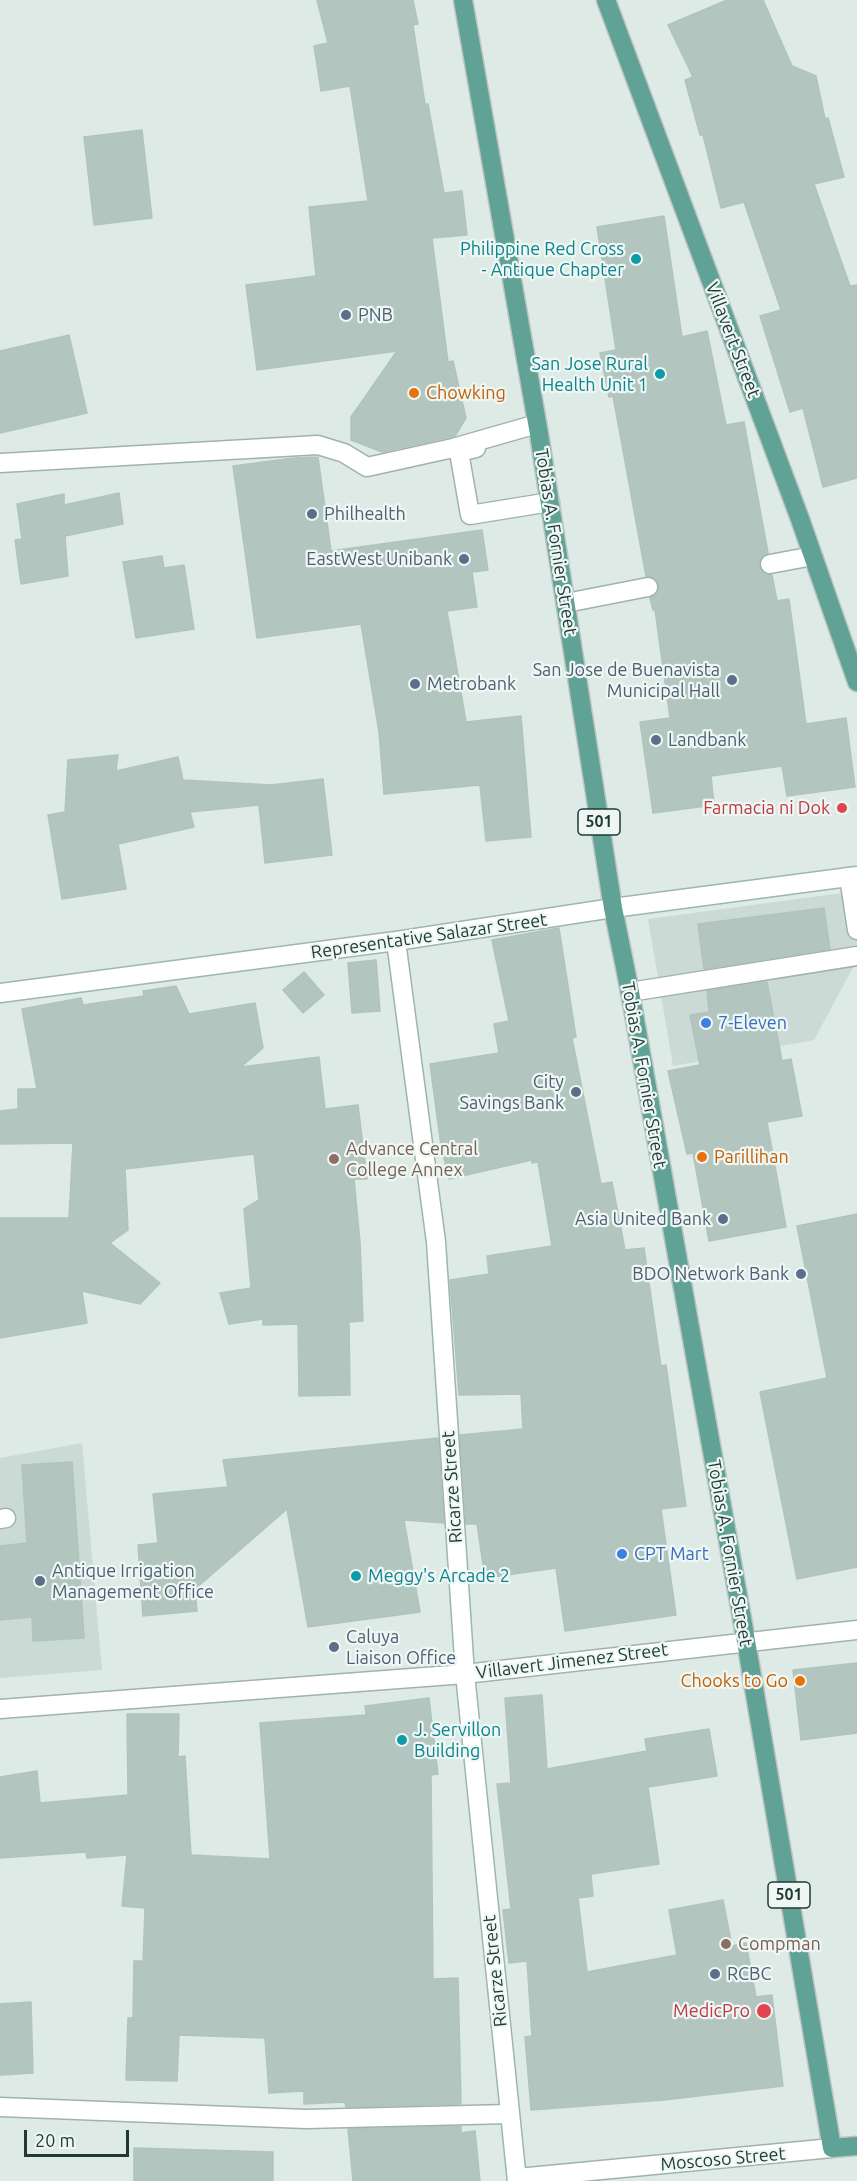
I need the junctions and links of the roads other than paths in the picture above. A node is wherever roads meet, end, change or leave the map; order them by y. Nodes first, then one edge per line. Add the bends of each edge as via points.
1 (463, 0) edge
2 (606, 0) edge
3 (538, 429) junction
4 (0, 464) edge
5 (550, 502) junction
6 (813, 556) junction
7 (770, 564) dead end
8 (648, 587) dead end
9 (566, 603) junction
10 (857, 682) edge
11 (853, 877) edge
12 (613, 908) junction
13 (857, 930) edge
14 (396, 941) junction
15 (857, 956) edge
16 (630, 992) junction
17 (0, 993) edge
18 (857, 1630) edge
19 (746, 1641) junction
20 (465, 1674) junction
21 (0, 1709) edge
22 (0, 2107) edge
23 (509, 2114) junction
24 (857, 2146) edge
25 (832, 2148) junction
26 (518, 2180) edge

1 - 3 main road, Tobias A. Fornier Street / 501
2 - 6 main road, Villavert Street
3 - 4 street via 367,466 318,445
3 - 5 main road, Tobias A. Fornier Street / 501
3 - 5 street via 459,452 470,515
5 - 9 main road, Tobias A. Fornier Street / 501
6 - 7 street
6 - 10 main road, Villavert Street
8 - 9 street
9 - 12 main road, Tobias A. Fornier Street / 501
11 - 12 street, Representative Salazar Street
11 - 13 street
12 - 14 street, Representative Salazar Street
12 - 16 main road, Tobias A. Fornier Street / 501
14 - 17 street, Representative Salazar Street
14 - 20 street, Ricarze Street via 436,1242
15 - 16 street
16 - 19 main road, Tobias A. Fornier Street / 501
18 - 19 street, Villavert Jimenez Street
19 - 20 street, Villavert Jimenez Street
19 - 25 main road, Tobias A. Fornier Street / 501
20 - 21 street, Villavert Jimenez Street
20 - 23 street, Ricarze Street
22 - 23 street via 306,2119
23 - 26 street, Ricarze Street
24 - 25 main road, Moscoso Street
25 - 26 street, Moscoso Street

